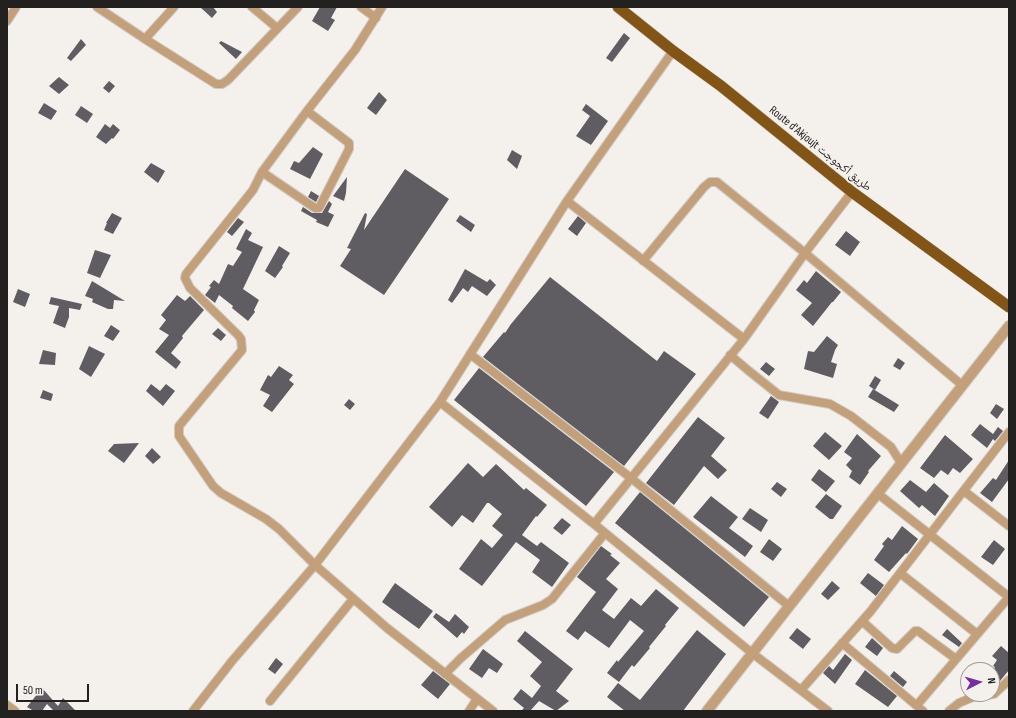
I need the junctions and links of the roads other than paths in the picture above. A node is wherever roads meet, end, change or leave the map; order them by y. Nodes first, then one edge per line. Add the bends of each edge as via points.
1 (16, 7) edge
2 (97, 7) edge
3 (174, 7) edge
4 (252, 7) edge
5 (298, 7) edge
6 (361, 7) edge
7 (382, 7) edge
8 (618, 7) edge
9 (376, 18) junction
10 (7, 21) edge
11 (277, 28) junction
12 (144, 39) junction
13 (673, 51) junction
14 (307, 111) junction
15 (262, 172) junction
16 (852, 192) junction
17 (567, 202) junction
18 (806, 253) junction
19 (643, 261) junction
20 (1009, 307) edge
21 (1009, 326) edge
22 (744, 339) junction
23 (470, 354) junction
24 (730, 355) junction
25 (962, 385) junction
26 (440, 402) junction
27 (1009, 432) edge
28 (901, 463) junction
29 (631, 478) junction
30 (964, 491) junction
31 (878, 493) junction
32 (594, 524) junction
33 (1009, 526) edge
34 (605, 533) junction
35 (930, 534) junction
36 (315, 564) junction
37 (900, 573) junction
38 (1009, 597) edge
39 (353, 598) junction
40 (789, 606) junction
41 (862, 621) junction
42 (977, 634) junction
43 (842, 643) junction
44 (752, 653) junction
45 (956, 659) junction
46 (445, 674) junction
47 (1009, 680) edge
48 (801, 690) junction
49 (477, 699) junction
50 (270, 701) dead end
51 (7, 705) edge
52 (917, 705) junction
53 (15, 711) edge
54 (193, 711) edge
55 (469, 711) edge
56 (493, 711) edge
57 (707, 711) edge
58 (828, 711) edge
59 (923, 711) edge
60 (949, 711) edge

1 - 10 street
2 - 12 street
3 - 12 street
4 - 11 street
5 - 11 street
6 - 9 street
7 - 9 street
8 - 13 highway, Route d'Akjoujt طريق أكجوجت
9 - 14 street via 355,50
11 - 12 street via 222,84 216,84
13 - 16 highway, Route d'Akjoujt طريق أكجوجت
13 - 17 street
14 - 15 street
14 - 15 street via 350,143 320,208 315,208
15 - 36 street via 254,190 186,274 185,278 190,288 241,339 242,350 179,426 179,436 213,486 266,519
16 - 18 street
16 - 20 highway, Route d'Akjoujt طريق أكجوجت
17 - 19 street
17 - 23 street
18 - 19 street via 724,187 717,182 710,182
18 - 22 street
18 - 25 street
19 - 22 street
21 - 25 street
22 - 24 street
23 - 26 street
23 - 29 street
24 - 28 street via 780,395 830,404 851,416 891,447
24 - 29 street
25 - 28 street
26 - 32 street
26 - 36 street
27 - 30 street
28 - 31 street
29 - 32 street
29 - 40 street
30 - 33 street
30 - 35 street
31 - 35 street
31 - 40 street
32 - 34 street
34 - 44 street
34 - 46 street via 552,599 505,620
35 - 37 street
35 - 38 street
36 - 39 street
36 - 54 street
37 - 41 street
37 - 42 street
38 - 42 street
39 - 46 street
39 - 50 street
40 - 44 street
41 - 43 street
41 - 45 street via 892,648 897,649 918,631
42 - 45 street
43 - 48 street
43 - 52 street
44 - 48 street
44 - 57 street
45 - 52 street
46 - 49 street
47 - 60 street via 994,694 959,703
48 - 58 street
49 - 55 street
49 - 56 street
51 - 53 street
52 - 59 street

